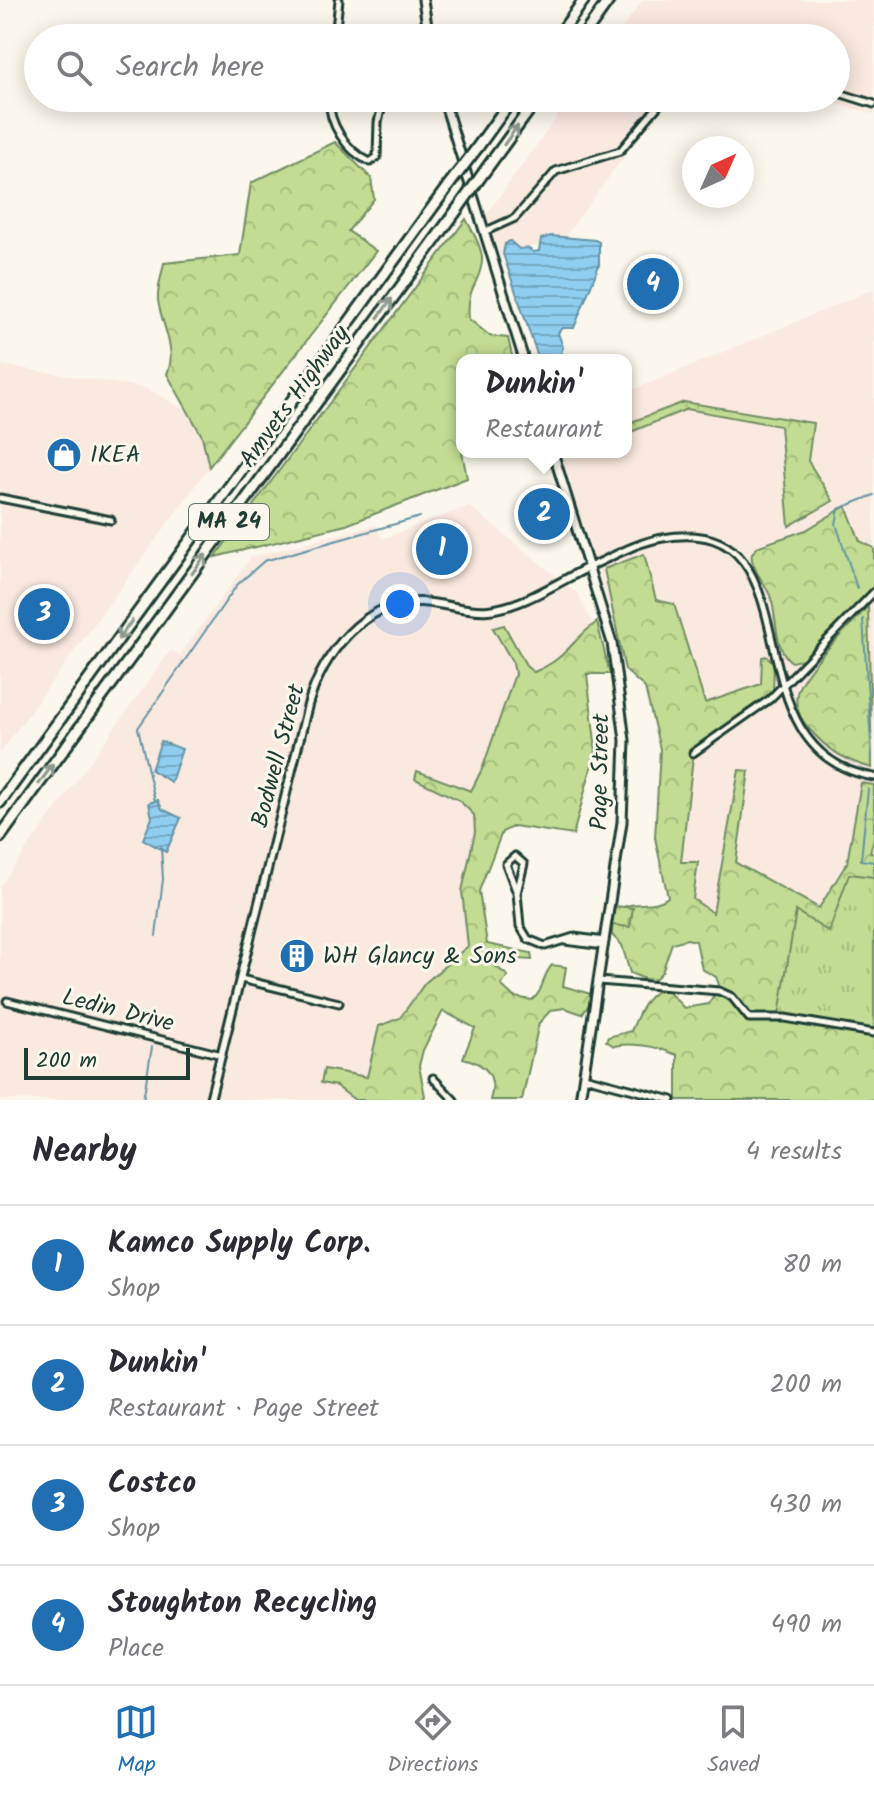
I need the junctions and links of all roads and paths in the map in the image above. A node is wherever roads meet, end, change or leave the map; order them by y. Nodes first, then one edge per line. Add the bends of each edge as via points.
1 (339, 0) edge
2 (423, 0) edge
3 (584, 0) edge
4 (609, 0) edge
5 (336, 24) edge
6 (427, 24) edge
7 (567, 24) edge
8 (592, 24) edge
9 (850, 96) edge
10 (874, 104) edge
11 (331, 112) edge
12 (382, 112) edge
13 (447, 112) edge
14 (503, 112) edge
15 (528, 112) edge
16 (653, 112) edge
17 (484, 232) junction
18 (522, 354) edge
19 (555, 458) edge
20 (0, 498) edge
21 (111, 520) dead end
22 (589, 567) junction
23 (874, 592) edge
24 (784, 686) junction
25 (693, 753) dead end
26 (874, 777) edge
27 (0, 802) edge
28 (0, 837) edge
29 (509, 874) junction
30 (521, 875) junction
31 (517, 893) junction
32 (604, 944) junction
33 (241, 979) junction
34 (599, 981) junction
35 (7, 1001) dead end
36 (339, 1003) dead end
37 (874, 1033) edge
38 (222, 1055) junction
39 (584, 1077) junction
40 (433, 1078) dead end
41 (210, 1100) edge
42 (454, 1100) edge
43 (580, 1100) edge
44 (672, 1100) edge

1 - 5 street
2 - 6 main road
3 - 7 highway
4 - 8 highway
9 - 10 street
11 - 12 street via 343,138 366,161 376,160
13 - 17 main road
14 -> 27 highway, Amvets Highway / MA 24, bridge
28 -> 15 highway, Amvets Highway / MA 24, bridge
16 - 17 street via 620,151 556,171 515,218
17 - 18 main road
19 - 22 main road, Page Street
20 - 21 street
22 - 24 street via 662,538 698,537 732,551 758,586
22 - 32 main road, Page Street via 615,656 625,740 623,814
22 - 33 street, Bodwell Street via 497,609 395,604 348,634 313,690
23 - 24 street
24 - 25 street
24 - 26 street via 793,718 814,747 839,765
29 - 30 street via 515,879
29 - 30 street via 507,862 515,856 523,862
29 - 31 street
30 - 31 street
31 - 32 street via 520,926 528,939 545,946 576,937
32 - 34 main road, Page Street
33 - 36 street
33 - 38 street, Bodwell Street
34 - 37 street via 719,991 732,997 749,1018 785,1018
34 - 39 main road, Page Street
35 - 38 street, Ledin Drive
38 - 41 street, Bodwell Street
39 - 43 main road, Page Street
39 - 44 street
40 - 42 street

